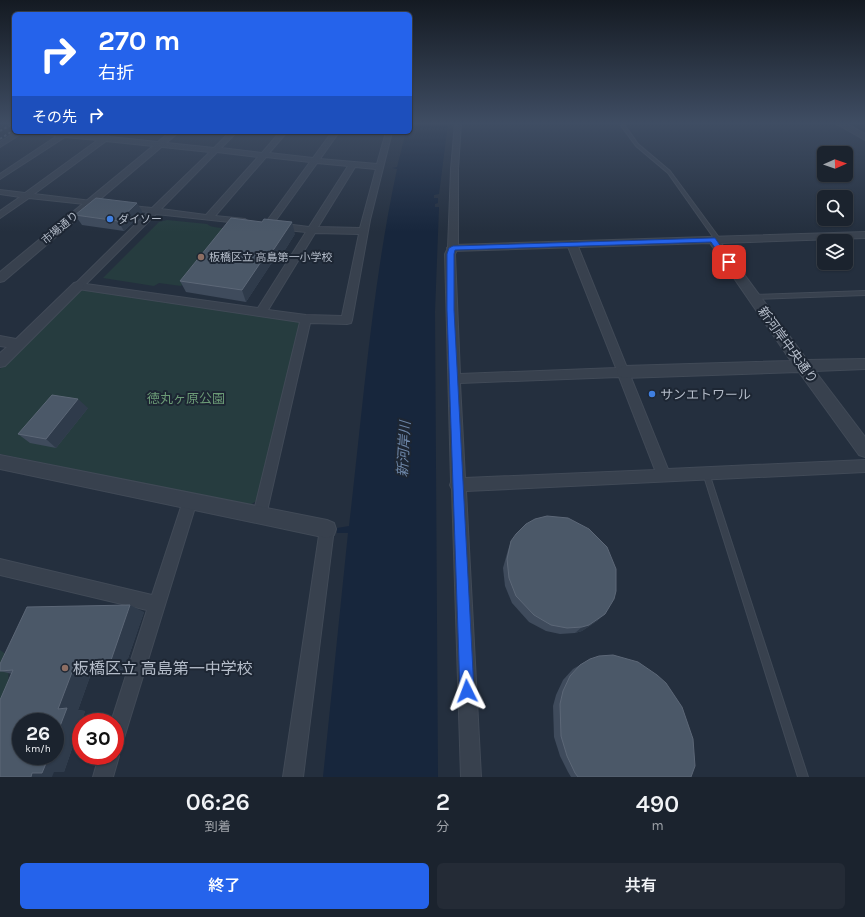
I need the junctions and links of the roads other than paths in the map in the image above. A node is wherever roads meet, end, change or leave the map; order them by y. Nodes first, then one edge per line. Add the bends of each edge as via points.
1 (25, 159) edge
2 (77, 159) edge
3 (142, 159) edge
4 (206, 159) edge
5 (260, 159) edge
6 (307, 159) edge
7 (382, 159) edge
8 (455, 159) edge
9 (654, 159) edge
10 (315, 160) junction
11 (353, 164) junction
12 (380, 167) junction
13 (0, 176) edge
14 (0, 192) edge
15 (28, 195) junction
16 (90, 203) junction
17 (154, 211) junction
18 (0, 215) edge
19 (209, 218) junction
20 (260, 224) junction
21 (312, 230) junction
22 (364, 231) junction
23 (865, 235) edge
24 (715, 240) junction
25 (572, 244) junction
26 (453, 248) junction
27 (1, 276) edge
28 (78, 286) junction
29 (865, 293) edge
30 (753, 297) junction
31 (261, 312) junction
32 (306, 319) junction
33 (0, 341) edge
34 (18, 344) junction
35 (0, 362) edge
36 (865, 364) edge
37 (803, 366) junction
38 (624, 372) junction
39 (454, 379) junction
40 (865, 450) edge
41 (2, 466) edge
42 (865, 466) edge
43 (706, 473) junction
44 (664, 475) junction
45 (457, 485) junction
46 (190, 501) junction
47 (260, 515) junction
48 (327, 529) joint
49 (0, 567) edge
50 (158, 604) junction
51 (123, 713) edge
52 (106, 765) edge
53 (103, 777) edge
54 (293, 777) edge
55 (471, 777) edge
56 (803, 777) edge

1 - 13 street
2 - 15 street
3 - 16 street, 市場通り
4 - 17 street
5 - 19 street
6 - 10 street
7 - 12 street
8 - 26 street
9 - 24 lane via 669,172
10 - 11 street
10 - 20 street
11 - 12 street
11 - 21 street
12 - 22 street
14 - 15 street
15 - 16 street
15 - 18 street
16 - 17 street
16 - 27 street, 市場通り
17 - 19 street
17 - 28 street
19 - 20 street
20 - 21 street
21 - 22 street
21 - 31 street
22 - 32 street via 347,320
23 - 24 street
24 - 25 street
24 - 30 street, 新河岸中央通り
25 - 26 street
25 - 38 street
26 - 39 street via 450,254 450,310
28 - 31 street
28 - 34 street
29 - 30 lane
30 - 37 street, 新河岸中央通り
31 - 32 street
32 - 47 street
33 - 34 street
34 - 35 street
36 - 37 street
37 - 38 street
37 - 40 street, 新河岸中央通り
38 - 39 street
38 - 44 street
39 - 45 street
41 - 46 street
42 - 43 street
43 - 44 street
43 - 56 lane
44 - 45 street
45 - 55 street
46 - 47 street
46 - 50 street
47 - 48 street
48 - 54 street
49 - 50 street
50 - 51 street
52 - 53 street

